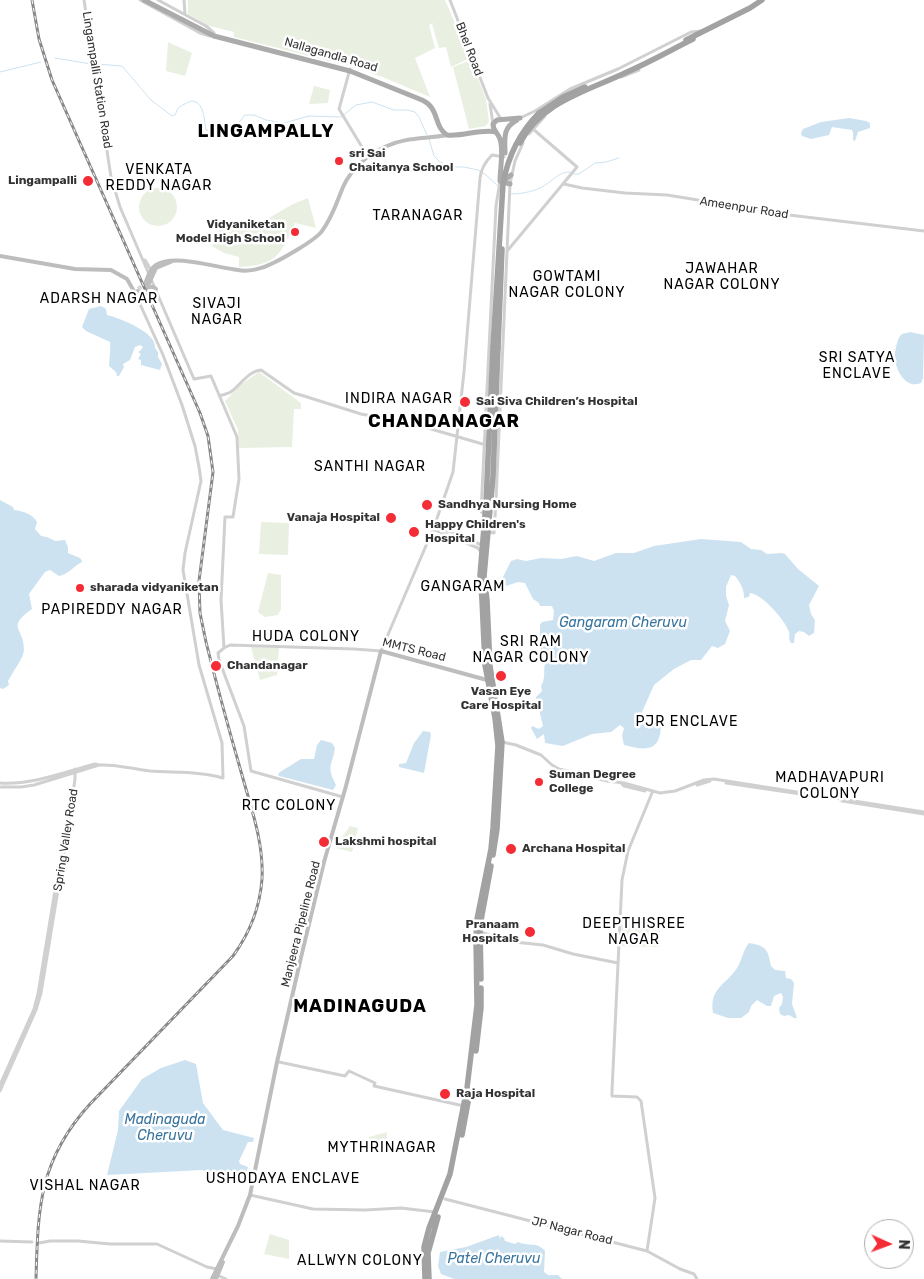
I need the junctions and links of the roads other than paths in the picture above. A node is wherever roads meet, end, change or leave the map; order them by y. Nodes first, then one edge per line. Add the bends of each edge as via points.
1 (84, 0) edge
2 (140, 0) edge
3 (144, 0) edge
4 (150, 0) edge
5 (158, 0) edge
6 (184, 0) edge
7 (450, 0) edge
8 (762, 0) edge
9 (768, 0) edge
10 (185, 15) junction
11 (199, 28) junction
12 (705, 30) junction
13 (214, 35) junction
14 (694, 38) junction
15 (350, 70) junction
16 (488, 98) junction
17 (428, 101) junction
18 (529, 114) junction
19 (520, 118) junction
20 (502, 120) junction
21 (493, 124) junction
22 (537, 124) junction
23 (533, 129) junction
24 (496, 132) junction
25 (446, 133) junction
26 (503, 156) junction
27 (368, 157) junction
28 (502, 168) junction
29 (511, 175) junction
30 (499, 183) junction
31 (564, 184) junction
32 (510, 186) junction
33 (495, 230) junction
34 (507, 231) junction
35 (924, 231) edge
36 (508, 251) junction
37 (0, 255) edge
38 (173, 261) junction
39 (150, 271) junction
40 (151, 278) junction
41 (146, 286) junction
42 (156, 289) junction
43 (136, 291) junction
44 (496, 349) junction
45 (220, 396) junction
46 (493, 416) junction
47 (457, 436) junction
48 (487, 444) junction
49 (489, 500) junction
50 (485, 514) junction
51 (434, 527) junction
52 (488, 532) junction
53 (480, 547) junction
54 (224, 648) junction
55 (381, 651) junction
56 (488, 679) junction
57 (496, 712) junction
58 (502, 743) junction
59 (75, 773) junction
60 (620, 783) junction
61 (0, 785) edge
62 (652, 793) junction
63 (343, 798) junction
64 (843, 800) junction
65 (924, 813) edge
66 (483, 900) junction
67 (480, 932) junction
68 (618, 963) junction
69 (286, 1025) junction
70 (279, 1062) junction
71 (0, 1085) edge
72 (0, 1091) edge
73 (464, 1106) junction
74 (460, 1138) junction
75 (251, 1195) junction
76 (445, 1199) junction
77 (436, 1211) junction
78 (0, 1241) edge
79 (30, 1242) dead end
80 (39, 1242) dead end
81 (647, 1251) junction
82 (208, 1267) junction
83 (217, 1270) junction
84 (215, 1278) edge
85 (226, 1279) edge
86 (425, 1279) edge
87 (429, 1279) edge
88 (697, 1279) edge

1 - 39 street, Lingampalli Station Road via 114,188
2 - 13 street via 201,33
3 - 11 main road
4 - 11 main road
5 - 10 street
6 - 10 street
7 - 16 street, Bhel Road
8 - 12 highway
9 - 14 highway
10 - 13 street via 206,26
11 - 13 main road, Nallagandla Road
12 - 14 highway
12 - 18 street via 691,32 626,66 570,89
13 - 15 main road, Nallagandla Road
14 - 22 street via 696,40 632,73 559,104
14 - 44 highway, bridge via 629,72 558,103 531,127 522,140 505,189
15 - 17 main road, Nallagandla Road
15 - 27 street via 339,106
16 - 20 street
16 - 21 street
17 - 25 main road
17 - 25 main road via 436,107
18 - 19 street
18 - 22 street
19 - 20 main road
19 - 26 main road via 507,129
20 - 21 main road
21 - 24 main road
21 - 25 main road via 486,129
22 - 23 street
23 - 29 street via 524,140
23 - 31 street via 577,167
24 - 25 main road
24 - 26 main road
25 - 27 main road via 392,144
26 - 28 main road
26 - 47 street via 492,155 480,176
27 - 38 main road via 344,185 321,233 270,265 240,271
28 - 29 main road via 505,178
28 - 30 main road
29 - 32 street
30 - 32 main road
30 - 33 street
31 - 35 street, Ameenpur Road via 640,194 667,194 772,213
31 - 36 street
32 - 34 street
33 - 34 street
33 - 44 street
34 - 36 street
36 - 44 street
37 - 43 main road via 75,269 111,270 127,279
37 - 43 main road via 76,268 111,268 129,279
38 - 39 main road via 162,261
38 - 40 main road via 156,268
39 - 40 street, Lingampalli Station Road
39 - 41 main road
40 - 41 main road
40 - 42 street, Lingampalli Station Road
41 - 42 main road
42 - 45 street, Lingampalli Station Road via 194,379 211,376
43 - 59 street via 182,405 199,467 200,481 183,570 199,665 222,743 223,778 110,764 95,764
44 - 46 highway
44 - 48 street
44 - 52 street via 494,533
45 - 47 street via 231,392 259,370 294,393 361,414
45 - 54 street via 237,437 239,479 232,517 225,517 221,600
46 - 48 highway
46 - 49 highway
47 - 48 street
47 - 51 street via 453,472
48 - 49 highway
48 - 50 street via 481,512
49 - 50 highway
49 - 52 highway
50 - 53 highway
51 - 53 street
51 - 55 street
52 - 56 highway via 484,576
53 - 56 highway
54 - 55 street, MMTS Road via 248,645
54 - 63 street via 218,653 219,660 244,726 251,771
55 - 56 main road, MMTS Road
55 - 63 main road, Manjeera Pipeline Road
56 - 57 highway
57 - 58 highway
57 - 66 highway via 498,746 493,828
58 - 60 street via 541,755 559,769
58 - 66 highway via 496,837
59 - 61 street
59 - 71 street, Spring Valley Road via 34,1009
59 - 72 street, Spring Valley Road via 41,993
60 - 62 street
60 - 64 street via 665,793 714,779
62 - 64 street via 665,795 716,781
62 - 68 street via 628,851 622,880
63 - 69 main road, Manjeera Pipeline Road
64 - 65 street
66 - 67 highway
66 - 73 highway via 476,932 475,1022
67 - 68 street
67 - 74 highway via 481,1008 468,1107
68 - 81 street via 612,1096 641,1099 655,1198
69 - 70 main road, Manjeera Pipeline Road
69 - 75 main road, Manjeera Pipeline Road
70 - 73 street via 345,1076 349,1071 376,1083 374,1086
70 - 75 main road, Manjeera Pipeline Road
73 - 74 highway
74 - 76 highway via 454,1176
74 - 77 highway
75 - 77 street via 312,1208
75 - 83 main road, Manjeera Pipeline Road
75 - 84 main road, Manjeera Pipeline Road
76 - 81 street, JP Nagar Road
76 - 87 highway via 431,1238
77 - 86 highway via 424,1247
78 - 79 street
80 - 82 street via 157,1244
81 - 88 street, JP Nagar Road via 694,1274
82 - 83 street
82 - 84 street
83 - 84 main road, Manjeera Pipeline Road
84 - 85 street

